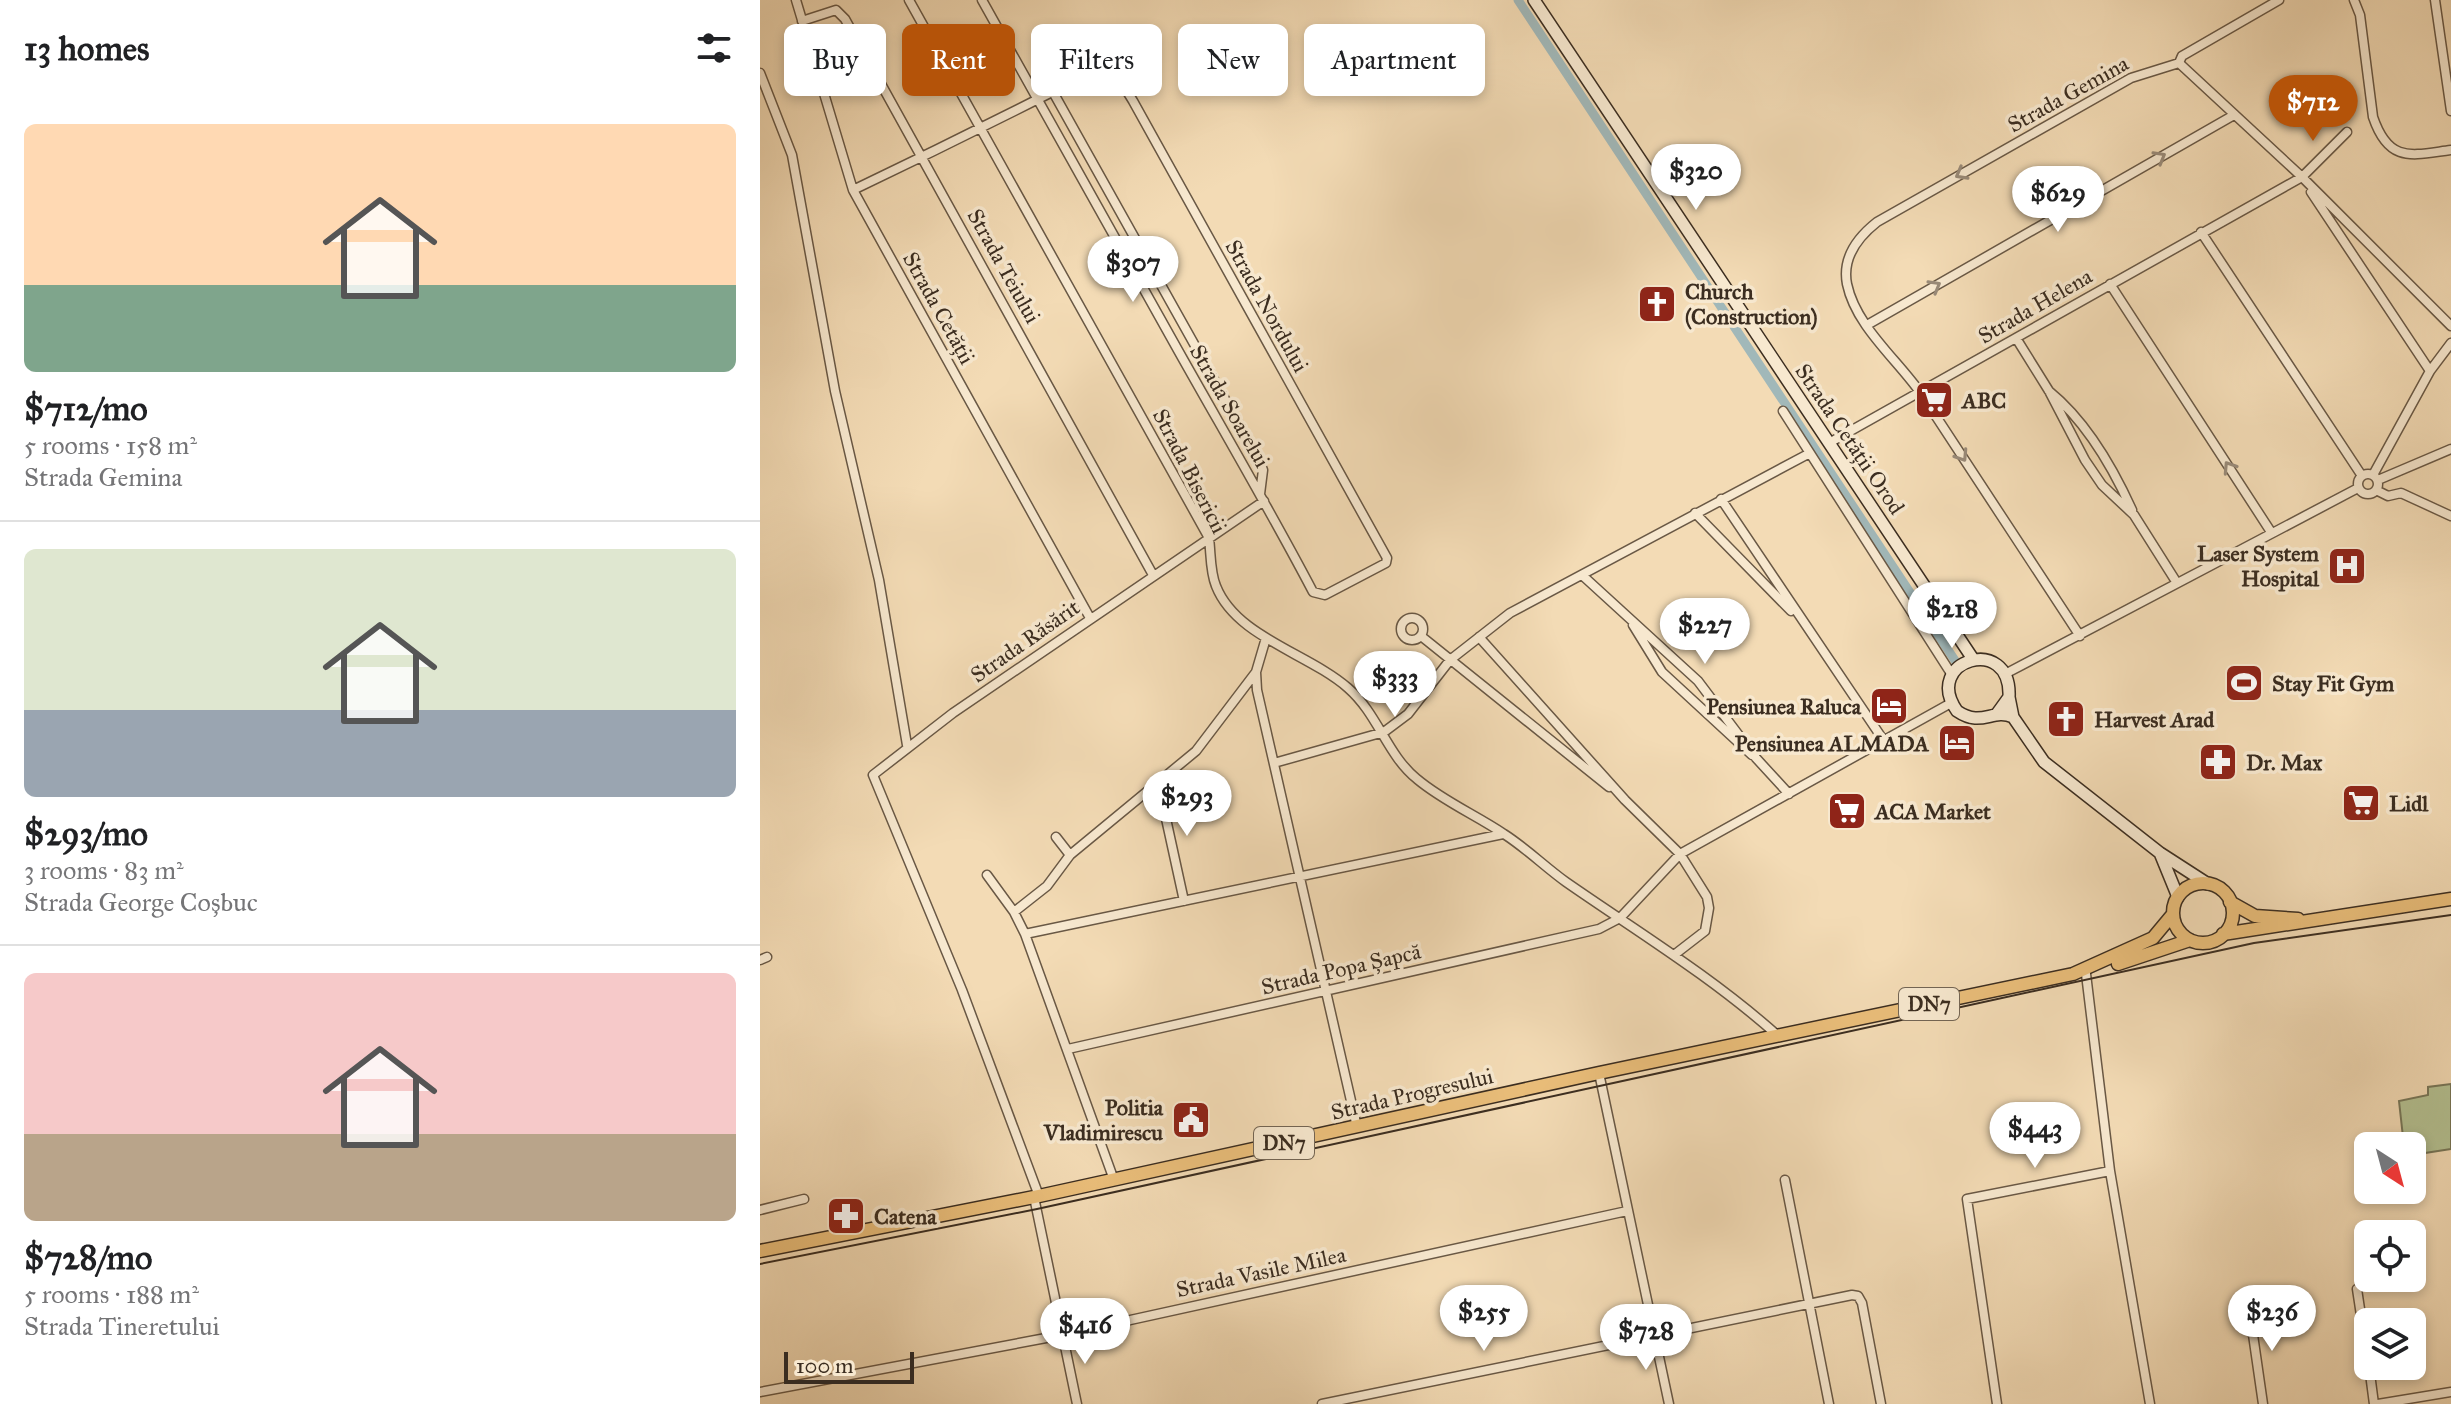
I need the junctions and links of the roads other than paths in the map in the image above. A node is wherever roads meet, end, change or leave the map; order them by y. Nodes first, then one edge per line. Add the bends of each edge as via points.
1 (796, 0) edge
2 (909, 0) edge
3 (982, 0) edge
4 (1534, 0) edge
5 (2279, 0) edge
6 (2354, 0) edge
7 (2435, 0) edge
8 (802, 21) junction
9 (2179, 63) junction
10 (760, 73) edge
11 (1042, 96) edge
12 (1055, 96) edge
13 (1129, 96) edge
14 (1037, 98) junction
15 (2451, 111) edge
16 (2234, 115) junction
17 (981, 126) junction
18 (2347, 132) dead end
19 (2451, 150) edge
20 (922, 157) junction
21 (2302, 177) junction
22 (853, 190) junction
23 (1131, 232) junction
24 (2201, 232) junction
25 (1116, 240) junction
26 (2110, 284) junction
27 (1867, 325) junction
28 (2451, 326) edge
29 (2016, 338) junction
30 (2451, 343) edge
31 (2430, 371) junction
32 (2049, 391) junction
33 (1919, 392) junction
34 (1783, 411) dead end
35 (1829, 443) junction
36 (2451, 449) edge
37 (1810, 453) junction
38 (2362, 476) junction
39 (2376, 482) junction
40 (2358, 488) junction
41 (1262, 498) junction
42 (1721, 499) junction
43 (1695, 513) junction
44 (2134, 515) junction
45 (2451, 516) edge
46 (2271, 532) junction
47 (1209, 538) junction
48 (1153, 575) junction
49 (1582, 575) junction
50 (2177, 583) junction
51 (1313, 592) joint
52 (1090, 618) junction
53 (1630, 619) junction
54 (1805, 626) junction
55 (1421, 636) dead end
56 (2080, 636) junction
57 (1479, 637) junction
58 (1266, 638) junction
59 (1973, 659) junction
60 (1450, 660) junction
61 (1256, 672) junction
62 (2005, 674) junction
63 (1952, 675) junction
64 (2009, 697) junction
65 (1951, 703) junction
66 (1996, 715) junction
67 (2013, 717) junction
68 (1384, 732) junction
69 (1884, 741) junction
70 (907, 745) junction
71 (1756, 758) junction
72 (1274, 763) junction
73 (1158, 782) junction
74 (1789, 794) junction
75 (1625, 800) junction
76 (1504, 834) junction
77 (1056, 837) dead end
78 (2160, 853) junction
79 (1680, 854) junction
80 (1070, 855) junction
81 (987, 875) dead end
82 (1302, 876) junction
83 (2208, 884) junction
84 (2178, 897) junction
85 (2451, 899) edge
86 (1184, 901) junction
87 (2230, 902) junction
88 (1014, 912) junction
89 (2173, 914) junction
90 (1620, 918) junction
91 (2309, 920) junction
92 (1025, 934) junction
93 (2223, 934) junction
94 (2190, 940) junction
95 (1674, 955) junction
96 (2079, 974) junction
97 (1328, 990) junction
98 (1777, 1035) junction
99 (1068, 1049) junction
100 (1599, 1073) junction
101 (1357, 1127) junction
102 (2110, 1171) junction
103 (1114, 1180) junction
104 (1785, 1180) dead end
105 (1036, 1197) junction
106 (804, 1199) dead end
107 (760, 1210) edge
108 (1627, 1211) junction
109 (760, 1251) edge
110 (1808, 1304) junction
111 (2249, 1307) dead end
112 (1653, 1334) junction
113 (1062, 1335) junction
114 (2371, 1380) edge
115 (760, 1392) edge
116 (2451, 1392) edge
117 (1077, 1404) edge
118 (1322, 1404) edge
119 (1669, 1404) edge
120 (1829, 1404) edge
121 (1881, 1404) edge
122 (1997, 1404) edge
123 (2150, 1404) edge
124 (2263, 1404) edge
125 (2376, 1404) edge

1 - 8 street, Strada Cetății
2 - 17 street, Strada Bisericii
3 - 14 street, Strada Soarelui
4 - 35 street, Strada Cetății Orod
5 - 9 street, Strada Gemina via 2182,56
6 - 19 street via 2379,129 2406,156
7 - 15 street
8 - 20 street, Strada Teiului via 840,11
8 - 22 street, Strada Cetății
9 - 16 street
9 -> 27 street, Strada Gemina via 2131,78 1867,230 1847,259 1846,275
10 - 70 street via 792,155 835,391 879,580
11 - 14 street, Strada Nordului
12 - 23 street, Strada Soarelui
13 - 51 street, Strada Nordului via 1387,558 1325,595
14 - 17 street, Strada Nordului
14 - 25 street, Strada Soarelui
16 - 21 street
27 -> 16 street
17 - 20 street, Strada Nordului
17 - 47 street, Strada Bisericii
18 - 21 street, Strada Helena
20 - 22 street, Strada Nordului
20 - 48 street, Strada Teiului
21 - 24 street, Strada Helena
21 - 28 street
21 - 31 street
22 - 52 street, Strada Cetății
23 - 25 street
23 - 41 street, Strada Soarelui via 1259,460
24 - 26 street, Strada Helena
24 - 38 street
25 - 41 street, Strada Soarelui
26 - 29 street, Strada Helena
46 -> 26 street
27 - 33 street, Strada Gemina
29 - 32 street
29 - 33 street, Strada Helena
30 - 31 street
31 - 39 street
32 - 44 street via 2101,453
32 - 44 street via 2102,485
33 - 35 street, Strada Helena
33 -> 56 street, Strada Gemina
34 - 37 street
35 - 59 street, Strada Cetății Orod
36 - 39 street
37 - 42 street
37 - 63 street
38 - 39 street
38 - 40 street
39 - 40 street via 2366,495
39 - 45 street via 2388,496 2401,493
40 - 46 street
41 - 47 street, Strada Răsărit
41 - 51 street, Strada Soarelui
42 - 43 street
42 - 54 street
43 - 49 street
43 - 54 street
44 - 50 street
46 - 50 street
47 - 48 street, Strada Răsărit
47 - 58 street, Strada Bisericii via 1216,588 1241,621
48 - 52 street, Strada Răsărit
49 - 53 street
49 - 57 street via 1510,613
50 - 56 street
52 - 70 street, Strada Răsărit
53 - 71 street via 1698,681
53 - 71 street via 1662,672
54 - 69 street
55 - 60 street
56 - 62 street
57 - 60 street
57 - 75 street
58 - 61 street
58 - 68 street, Strada Bisericii via 1328,671 1364,703
59 - 62 street via 1991,662
59 - 63 street
60 - 68 street via 1408,714
60 - 75 street
61 - 72 street
61 - 73 street via 1209,737
62 - 64 street
63 - 65 street
64 - 66 street
64 - 67 street
65 - 66 street via 1976,720
65 - 69 street
66 - 67 street
67 - 78 street via 2044,762
68 - 72 street
68 - 76 street, Strada Bisericii via 1416,779
69 - 74 street
70 - 105 street, Strada Răsărit via 873,778 962,990
71 - 74 street
72 - 82 street
73 - 80 street
73 - 86 street
74 - 79 street
75 - 79 street
76 - 82 street
76 - 90 street, Strada Bisericii
77 - 80 street
78 - 83 street
78 - 84 street
79 - 90 street
79 - 95 street via 1709,908 1705,931
80 - 88 street via 1047,886
81 - 88 street
82 - 86 street
82 - 97 street
83 - 84 main road via 2191,886
83 - 87 main road, DN7
84 - 89 main road, DN7
85 - 91 main road, DN7
86 - 92 street
87 - 91 main road, DN7 via 2255,916
87 - 93 main road via 2231,919
88 - 92 street
89 - 94 main road
89 - 96 main road, Strada Progresului / DN7 via 2153,938
90 - 95 street, Strada Bisericii
90 - 97 street, Strada Popa Șapcă via 1599,929
91 - 93 main road, DN7
92 - 99 street
93 - 94 main road, DN7 via 2208,942
94 - 96 main road, Strada Progresului / DN7
95 - 98 street, Strada Bisericii
96 - 98 main road, Strada Progresului / DN7
96 - 102 street
97 - 99 street, Strada Popa Șapcă
97 - 101 street
98 - 100 main road, Strada Progresului / DN7
99 - 103 street
100 - 101 main road, Strada Progresului / DN7
100 - 108 street
101 - 103 main road, Strada Progresului / DN7
102 - 122 street via 1967,1199
102 - 123 street
103 - 105 main road, Strada Progresului / DN7
104 - 110 street
105 - 109 main road, Strada Progresului / DN7
105 - 113 street
106 - 107 street
108 - 112 street
108 - 113 street, Strada Vasile Milea
110 - 112 street
110 - 120 street
110 - 121 street via 1858,1296
111 - 124 street
112 - 118 street
112 - 119 street
113 - 115 street, Strada Vasile Milea
113 - 117 street
114 - 125 street
116 - 125 street

